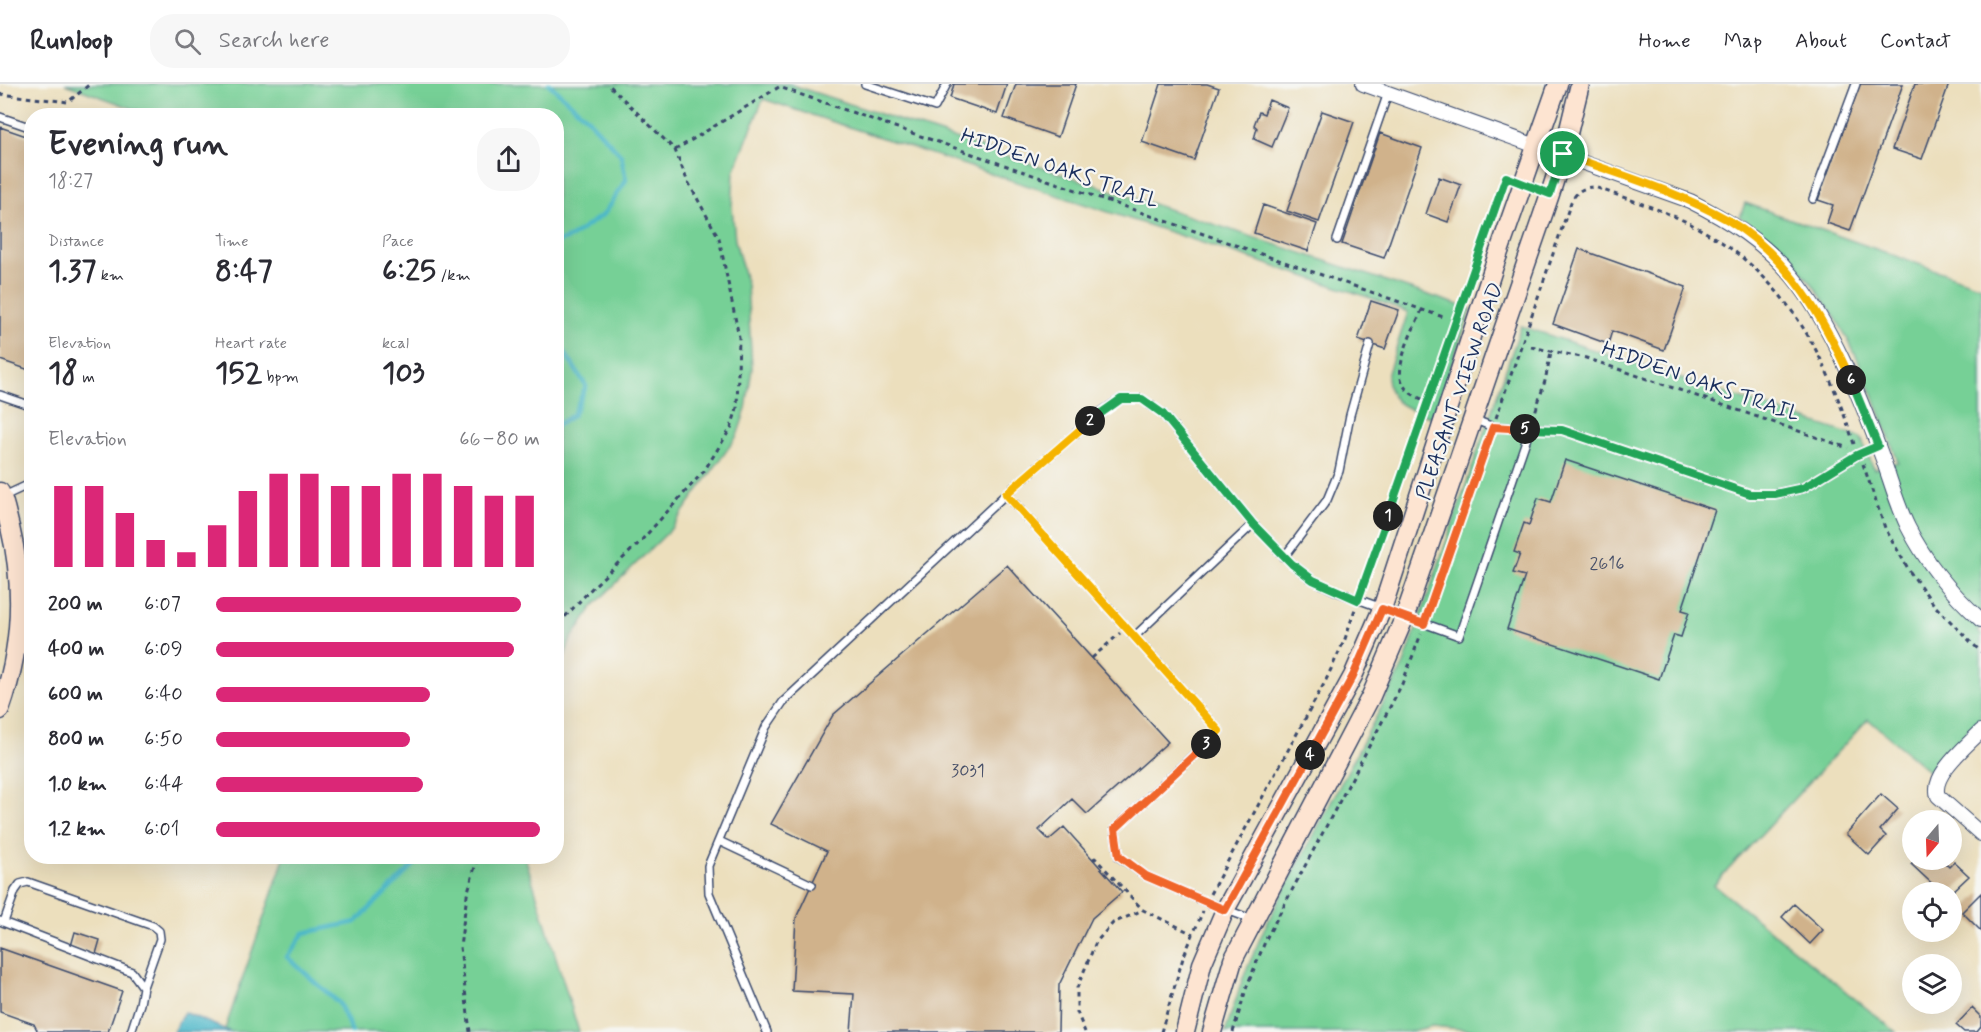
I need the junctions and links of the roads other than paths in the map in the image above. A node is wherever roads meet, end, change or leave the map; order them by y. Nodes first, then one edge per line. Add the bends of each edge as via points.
1 (865, 84) edge
2 (947, 84) edge
3 (1363, 84) edge
4 (1558, 84) edge
5 (1580, 84) edge
6 (1856, 84) edge
7 (1381, 89) edge
8 (0, 117) edge
9 (24, 125) edge
10 (1537, 145) junction
11 (1563, 154) junction
12 (1813, 199) dead end
13 (1337, 240) dead end
14 (1370, 344) dead end
15 (0, 395) edge
16 (24, 403) edge
17 (1473, 419) junction
18 (1530, 429) junction
19 (1878, 446) junction
20 (24, 486) edge
21 (1, 494) edge
22 (1006, 494) junction
23 (1253, 524) junction
24 (1284, 557) junction
25 (24, 581) edge
26 (24, 600) edge
27 (1382, 609) junction
28 (1405, 616) junction
29 (1981, 620) edge
30 (1135, 636) junction
31 (3, 689) edge
32 (0, 710) edge
33 (1981, 731) edge
34 (1981, 834) edge
35 (719, 841) junction
36 (812, 885) dead end
37 (1225, 910) junction
38 (1253, 920) junction
39 (2, 921) edge
40 (143, 987) junction
41 (131, 1032) edge
42 (767, 1032) edge
43 (1185, 1032) edge
44 (1212, 1032) edge

1 - 2 lane via 935,107
3 - 7 street
4 - 10 street, PLEASANT VIEW ROAD
5 - 11 street, PLEASANT VIEW ROAD
6 - 12 lane
7 - 10 street
7 - 13 lane
8 - 9 lane
10 - 11 street
10 - 27 street, PLEASANT VIEW ROAD
11 - 17 street, PLEASANT VIEW ROAD
11 - 19 street via 1690,201 1754,239 1791,275 1820,316
14 - 24 lane via 1339,471 1327,500
15 - 16 lane
17 - 18 lane via 1493,427
17 - 28 street, PLEASANT VIEW ROAD
18 - 19 lane via 1562,430 1750,494 1803,488
18 - 28 lane via 1459,636
19 - 29 street via 1907,525 1928,561
20 - 21 lane
21 - 25 street
22 - 23 lane via 1098,414 1121,399 1142,399 1163,414
22 - 30 lane
22 - 35 lane via 783,702 766,727
23 - 24 lane
23 - 30 lane
24 - 27 lane via 1313,580
26 - 31 street
27 - 28 lane
27 - 37 street, PLEASANT VIEW ROAD via 1353,676
28 - 38 street, PLEASANT VIEW ROAD via 1371,696
30 - 37 lane via 1219,731 1115,829 1119,856 1146,876
31 - 32 street
33 - 34 street via 1946,768 1936,790
35 - 36 lane
35 - 42 lane via 708,866 709,893
37 - 38 lane
37 - 43 street, PLEASANT VIEW ROAD via 1202,964
38 - 44 street, PLEASANT VIEW ROAD via 1233,960
39 - 40 lane via 132,972
39 - 40 lane via 15,891 28,882 153,926 160,939
40 - 41 lane

